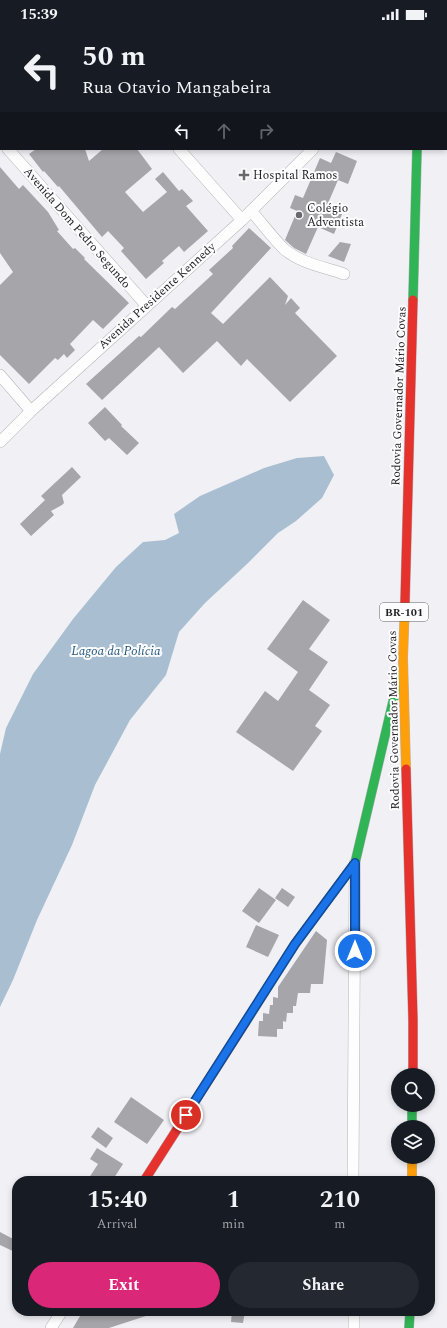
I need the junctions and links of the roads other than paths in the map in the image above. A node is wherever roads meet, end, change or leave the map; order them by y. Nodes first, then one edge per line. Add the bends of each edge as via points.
1 (9, 150) edge
2 (180, 150) edge
3 (312, 150) edge
4 (417, 150) edge
5 (252, 211) junction
6 (242, 220) junction
7 (344, 274) dead end
8 (147, 306) junction
9 (0, 375) edge
10 (31, 411) junction
11 (0, 442) edge
12 (403, 658) junction
13 (355, 863) junction
14 (413, 1068) edge
15 (412, 1164) edge
16 (147, 1176) edge
17 (353, 1176) edge
18 (412, 1176) edge
19 (59, 1316) edge
20 (354, 1316) edge
21 (410, 1316) edge
22 (51, 1328) edge
23 (354, 1328) edge
24 (409, 1328) edge

1 - 8 street, Avenida Dom Pedro Segundo
2 - 6 street
3 - 5 street, Avenida Presidente Kennedy
4 - 12 main road, Rodovia Governador Mário Covas / BR-101
5 - 6 street, Avenida Presidente Kennedy
5 - 7 street via 284,249 303,261
6 - 8 street, Avenida Presidente Kennedy
8 - 10 street, Avenida Presidente Kennedy
9 - 10 street
10 - 11 street, Avenida Presidente Kennedy
12 - 13 main road
12 - 14 main road, Rodovia Governador Mário Covas / BR-101
13 - 16 main road via 295,944
13 - 17 street
15 - 18 main road
19 - 22 street
20 - 23 street
21 - 24 main road

